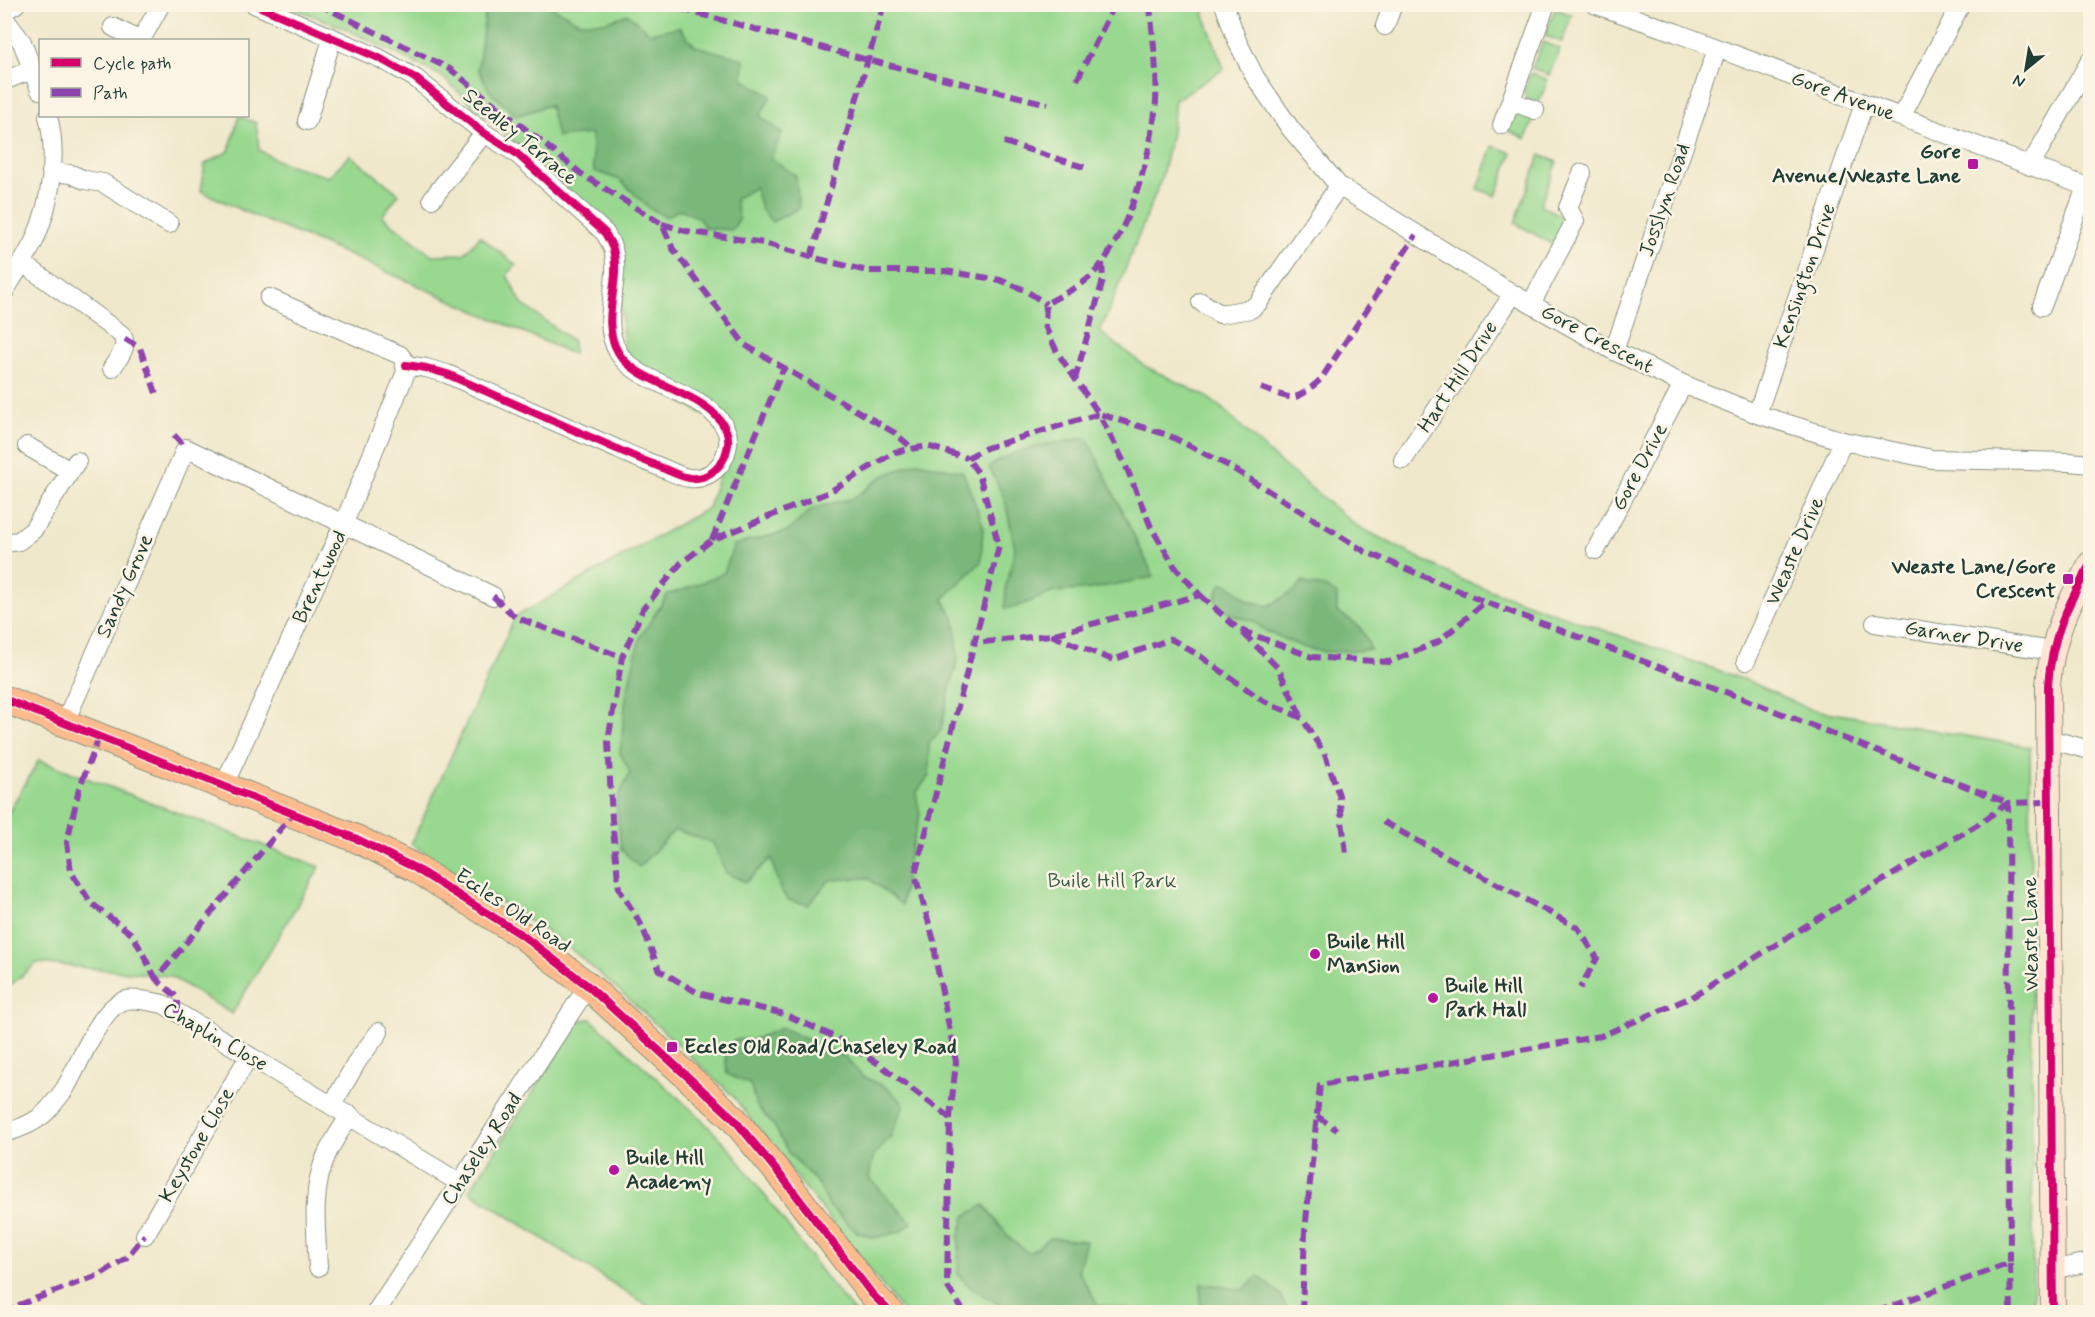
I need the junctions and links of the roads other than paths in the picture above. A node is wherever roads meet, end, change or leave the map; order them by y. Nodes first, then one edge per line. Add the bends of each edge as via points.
1 (16, 4) edge
2 (161, 4) edge
3 (254, 4) edge
4 (1224, 4) edge
5 (1392, 4) edge
6 (1546, 4) edge
7 (1594, 4) edge
8 (1961, 4) edge
9 (4, 11) edge
10 (4, 18) edge
11 (1385, 26) dead end
12 (113, 27) dead end
13 (138, 39) edge
14 (141, 39) edge
15 (332, 39) junction
16 (1717, 49) junction
17 (2091, 61) edge
18 (33, 69) junction
19 (4, 81) edge
20 (39, 87) edge
21 (1511, 101) junction
22 (1864, 104) junction
23 (1534, 110) dead end
24 (48, 117) edge
25 (1901, 117) junction
26 (307, 121) dead end
27 (1502, 125) dead end
28 (484, 133) junction
29 (2030, 166) junction
30 (51, 172) junction
31 (1582, 173) dead end
32 (1339, 186) junction
33 (2088, 188) edge
34 (432, 199) dead end
35 (169, 224) dead end
36 (21, 262) junction
37 (4, 292) edge
38 (1513, 294) junction
39 (269, 298) dead end
40 (1201, 302) dead end
41 (1531, 304) junction
42 (2042, 306) dead end
43 (1614, 351) junction
44 (406, 365) junction
45 (112, 368) dead end
46 (1683, 384) junction
47 (1757, 414) junction
48 (1843, 441) junction
49 (27, 446) dead end
50 (1403, 460) dead end
51 (2091, 464) edge
52 (344, 523) junction
53 (4, 543) edge
54 (1596, 550) dead end
55 (2091, 564) edge
56 (492, 596) dead end
57 (1875, 623) dead end
58 (2052, 651) junction
59 (1746, 661) dead end
60 (4, 699) edge
61 (64, 724) junction
62 (2048, 739) junction
63 (2091, 750) edge
64 (224, 785) junction
65 (588, 986) junction
66 (380, 1032) dead end
67 (249, 1056) junction
68 (332, 1105) junction
69 (350, 1115) junction
70 (4, 1133) edge
71 (460, 1183) junction
72 (145, 1235) dead end
73 (2091, 1262) edge
74 (318, 1267) dead end
75 (2051, 1269) junction
76 (376, 1312) edge
77 (890, 1312) edge
78 (2053, 1312) edge

1 - 9 street
2 - 14 street
3 - 15 street, Seedley Terrace
4 - 32 street, Gore Crescent via 1255,77 1290,128
5 - 11 street
6 - 21 street
7 - 16 street, Gore Avenue
8 - 25 street
10 - 18 street via 22,42
12 - 13 street
15 - 26 street
15 - 28 street, Seedley Terrace via 416,78
16 - 22 street, Gore Avenue
16 - 43 street, Josslyn Road
17 - 29 street
18 - 19 street
18 - 20 street
21 - 23 street
21 - 27 street
22 - 25 street, Gore Avenue
22 - 47 street, Kensington Drive
24 - 30 street
25 - 29 street, Gore Avenue
28 - 34 street
28 - 44 street, Seedley Terrace via 516,153 605,233 614,256 610,322 618,353 636,370 717,416 727,432 727,451 714,471 689,478 447,374
29 - 33 street, Gore Avenue
30 - 35 street via 103,183
30 - 36 street via 48,199 35,240
31 - 41 street via 1568,208 1575,221
32 - 38 street, Gore Crescent
32 - 40 street via 1251,309 1220,314
33 - 42 street
36 - 37 street
36 - 45 street via 121,334 125,348
38 - 41 street, Gore Crescent
38 - 50 street, Hart Hill Drive
39 - 44 street, Seedley Terrace via 385,347 400,355
41 - 43 street, Gore Crescent
43 - 46 street, Gore Crescent
44 - 52 street, Brentwood via 404,379
46 - 47 street, Gore Crescent
46 - 54 street, Gore Drive
47 - 48 street, Gore Crescent
48 - 51 street, Gore Crescent via 1932,459
48 - 59 street, Weaste Drive
49 - 53 street via 74,466 33,530 19,541
52 - 56 street
52 - 61 street, Sandy Grove via 186,448
52 - 64 street, Brentwood
55 - 58 main road, Weaste Lane via 2065,612
57 - 58 street, Garner Drive
58 - 62 main road, Weaste Lane
60 - 61 main road, Eccles Old Road
61 - 64 main road, Eccles Old Road
62 - 63 street
62 - 75 main road, Weaste Lane
64 - 65 main road, Eccles Old Road via 357,839 415,868 522,935
65 - 71 street, Chaseley Road
65 - 77 main road, Eccles Old Road via 733,1118
66 - 68 street
67 - 68 street, Chaplin Close
67 - 70 street, Chaplin Close via 163,1004 124,1000 109,1011 64,1090 44,1113
67 - 72 street, Keystone Close
68 - 69 street, Chaplin Close
69 - 71 street, Chaplin Close
69 - 74 street via 326,1155 315,1196
71 - 76 street, Chaseley Road
73 - 75 street
75 - 78 main road, Weaste Lane

